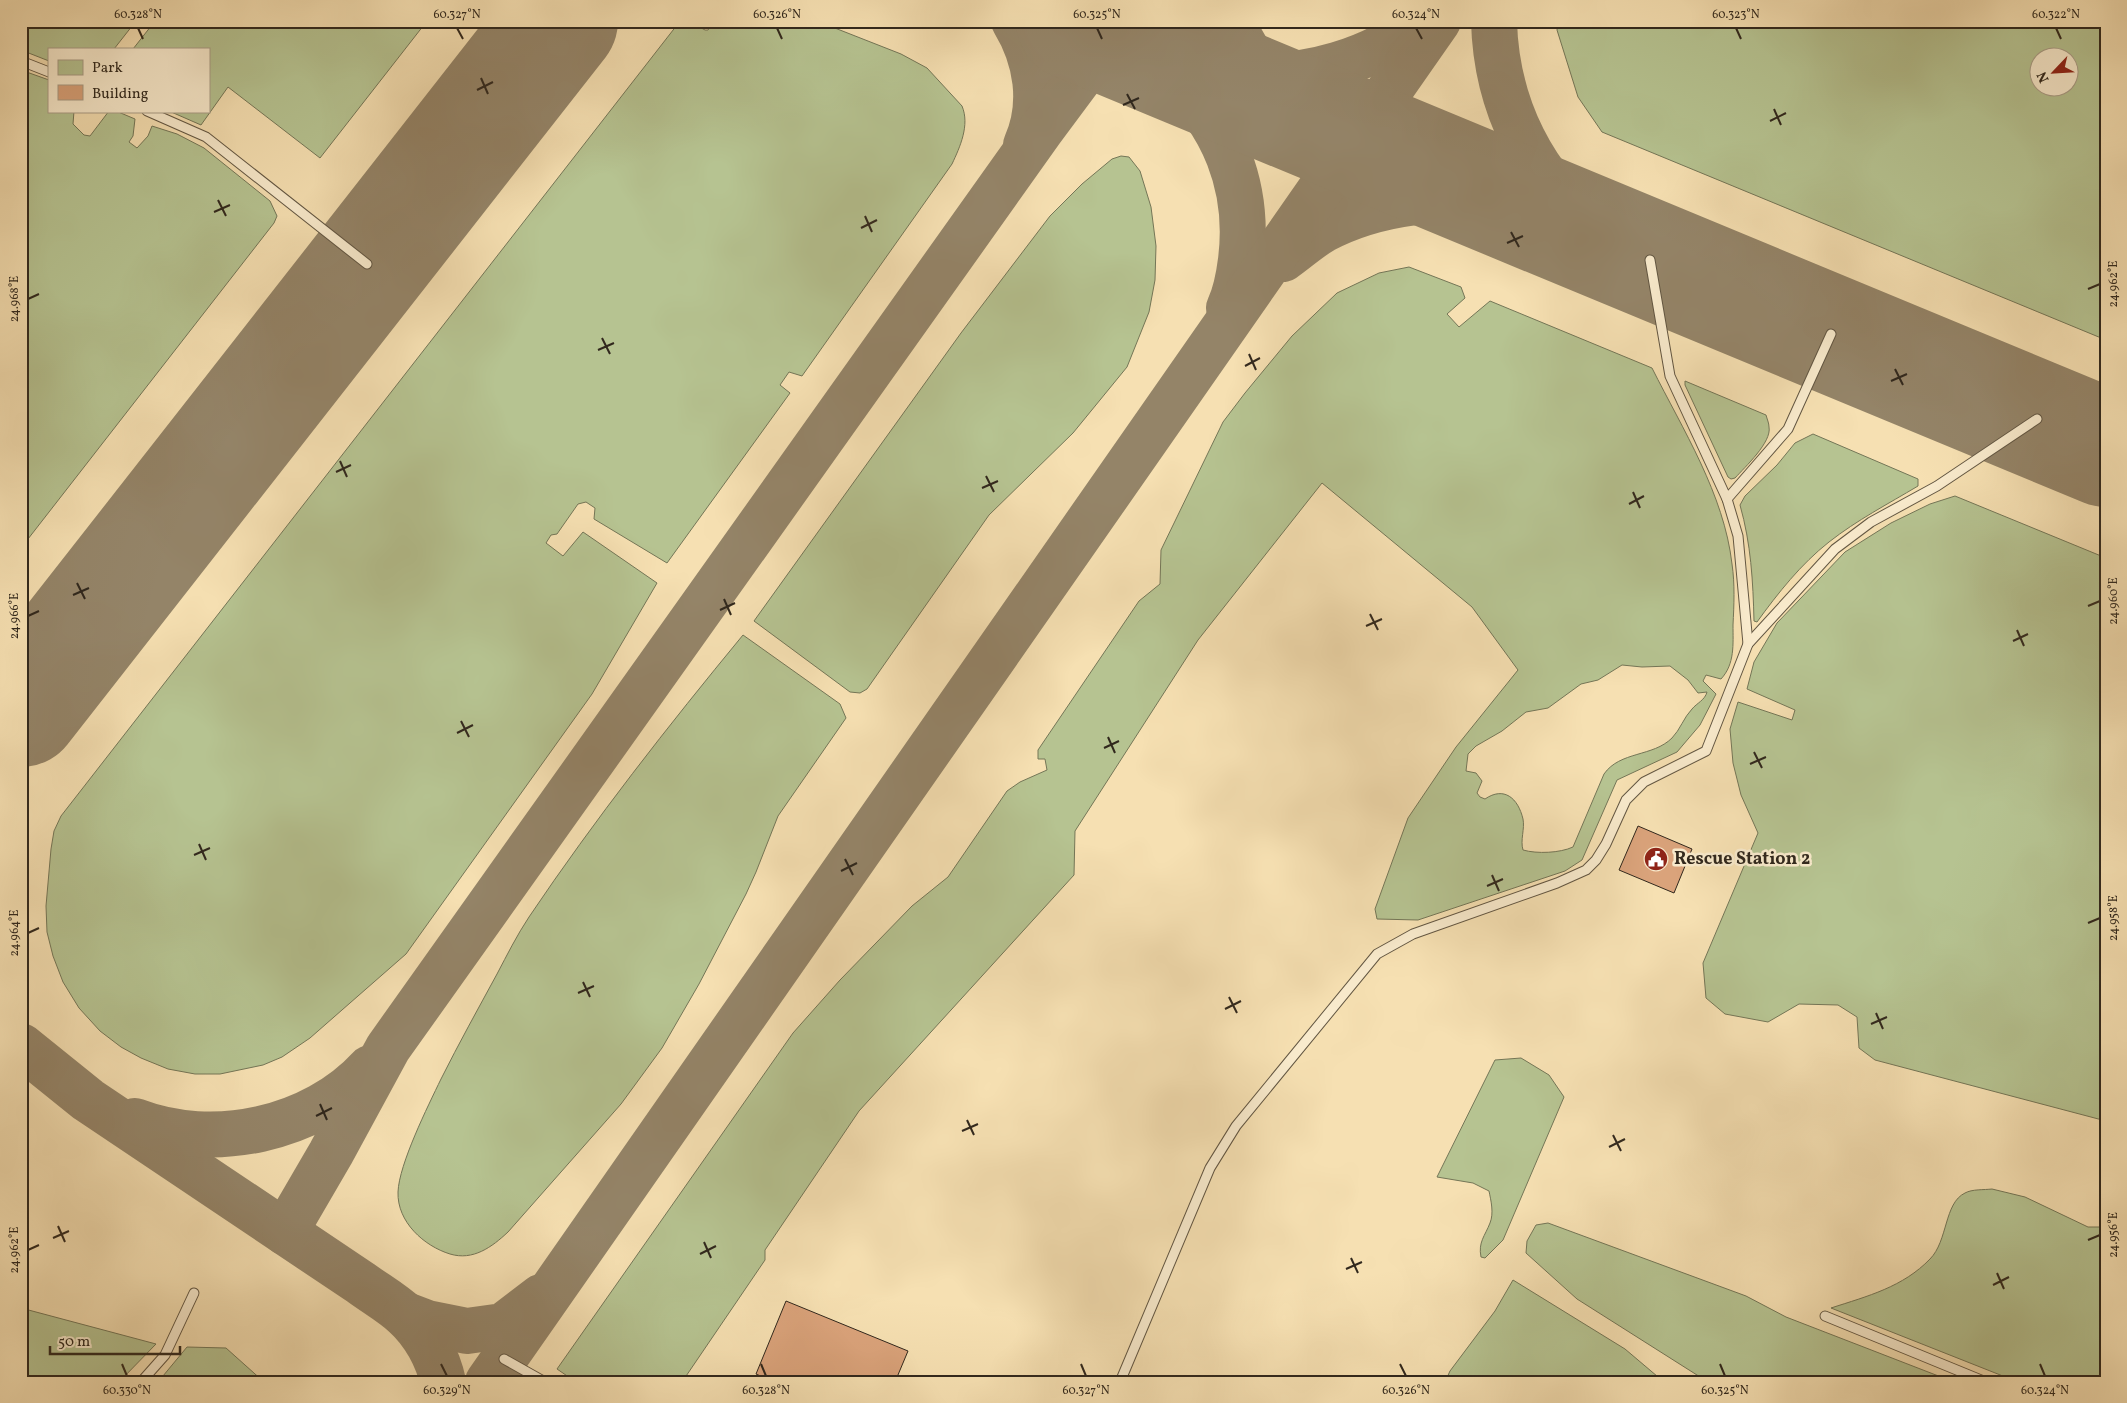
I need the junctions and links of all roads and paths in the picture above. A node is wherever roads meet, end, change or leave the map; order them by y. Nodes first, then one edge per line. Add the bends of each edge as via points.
1 (21, 60) edge
2 (48, 72) edge
3 (150, 112) edge
4 (1650, 260) dead end
5 (367, 264) dead end
6 (1831, 334) dead end
7 (2036, 419) dead end
8 (1727, 499) junction
9 (1748, 644) junction
10 (194, 1293) dead end
11 (1825, 1316) dead end
12 (504, 1359) dead end
13 (141, 1382) edge
14 (545, 1382) edge
15 (1120, 1382) edge
16 (1986, 1382) edge

1 - 2 lane
3 - 5 lane via 206,137
4 - 8 lane via 1670,376
6 - 8 lane via 1788,429
7 - 9 lane via 1937,486 1871,522 1835,549
8 - 9 lane via 1738,536
9 - 15 lane via 1706,751 1644,782 1626,800 1606,844 1586,870 1558,884 1413,934 1377,954 1366,966 1236,1126 1210,1168
10 - 13 lane via 165,1355
11 - 16 lane
12 - 14 lane

